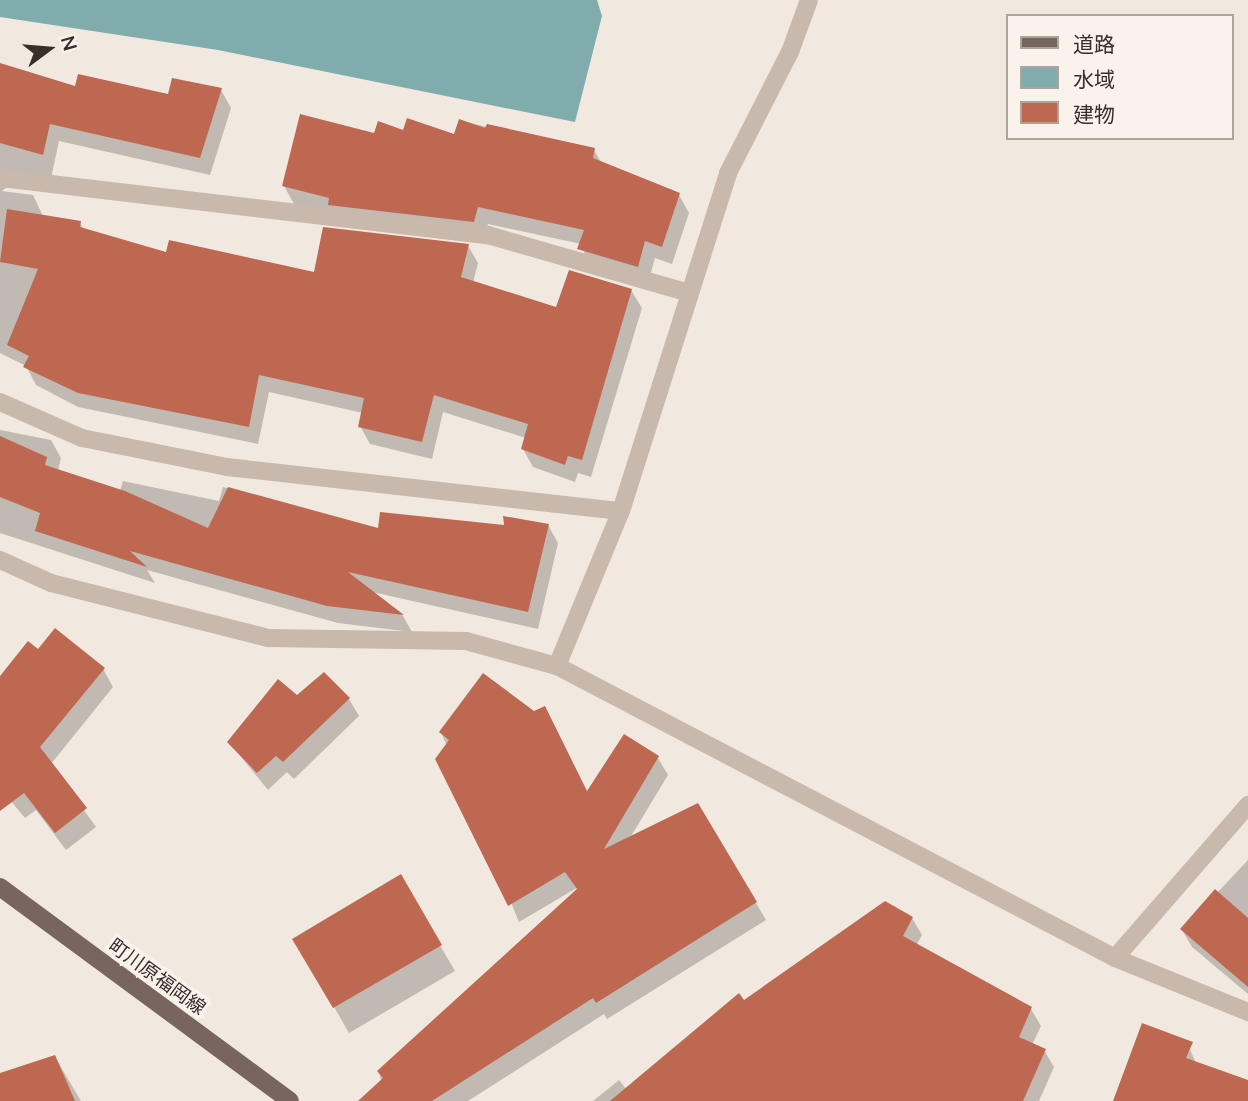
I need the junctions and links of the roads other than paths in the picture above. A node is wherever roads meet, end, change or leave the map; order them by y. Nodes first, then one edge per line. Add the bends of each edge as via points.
1 (809, 0) edge
2 (0, 178) edge
3 (689, 293) junction
4 (0, 402) edge
5 (621, 511) junction
6 (0, 560) edge
7 (557, 666) junction
8 (1248, 805) edge
9 (0, 887) edge
10 (1115, 958) junction
11 (1248, 1012) edge
12 (290, 1101) edge

1 - 3 street via 790,52 728,173
2 - 3 street via 488,235
3 - 5 street
4 - 5 street via 82,438 227,467
5 - 7 street
6 - 7 street via 51,583 268,638 466,641
7 - 10 street
8 - 10 street
9 - 12 main road, 町川原福岡線
10 - 11 street

